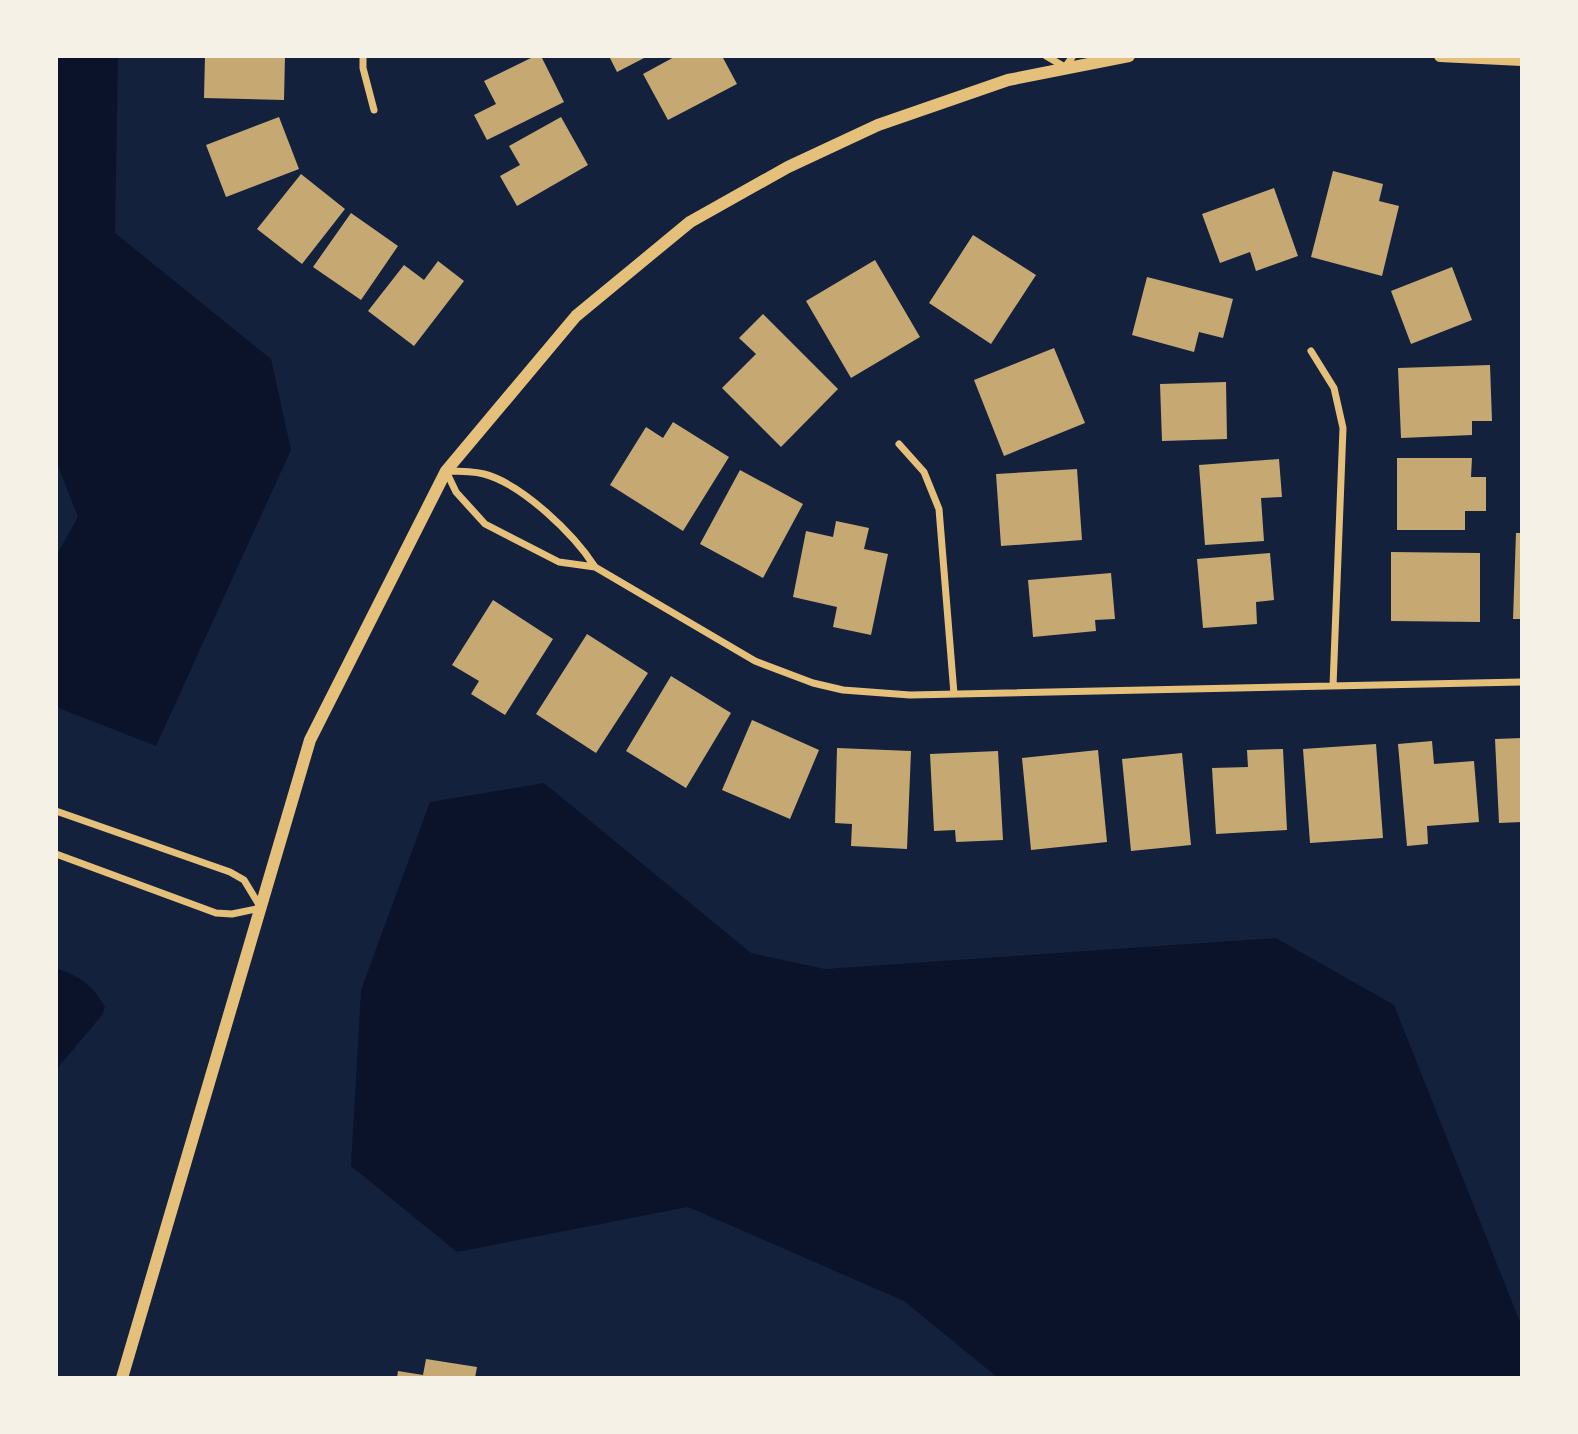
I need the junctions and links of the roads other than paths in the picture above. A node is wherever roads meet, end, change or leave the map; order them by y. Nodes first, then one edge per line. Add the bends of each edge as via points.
1 (363, 56) edge
2 (1046, 56) edge
3 (1129, 56) edge
4 (1440, 56) edge
5 (1522, 60) edge
6 (1069, 61) edge
7 (374, 110) dead end
8 (1311, 351) dead end
9 (898, 443) dead end
10 (446, 471) junction
11 (594, 567) junction
12 (1522, 682) edge
13 (1333, 686) junction
14 (954, 694) junction
15 (56, 811) edge
16 (56, 854) edge
17 (261, 908) junction
18 (121, 1378) edge

1 - 7 street
2 - 6 street
3 - 6 street
4 - 5 street
6 - 10 street via 878,125 788,167 690,222 576,316
8 - 13 street via 1334,388 1343,428
9 - 14 street via 924,471 939,509
10 - 11 street via 485,524 559,562
10 - 11 street via 500,480 558,521
10 - 17 street via 310,740
11 - 14 street via 727,647 783,673 866,693
12 - 13 street
13 - 14 street
15 - 17 street via 230,872 244,880
16 - 17 street via 216,913
17 - 18 street

